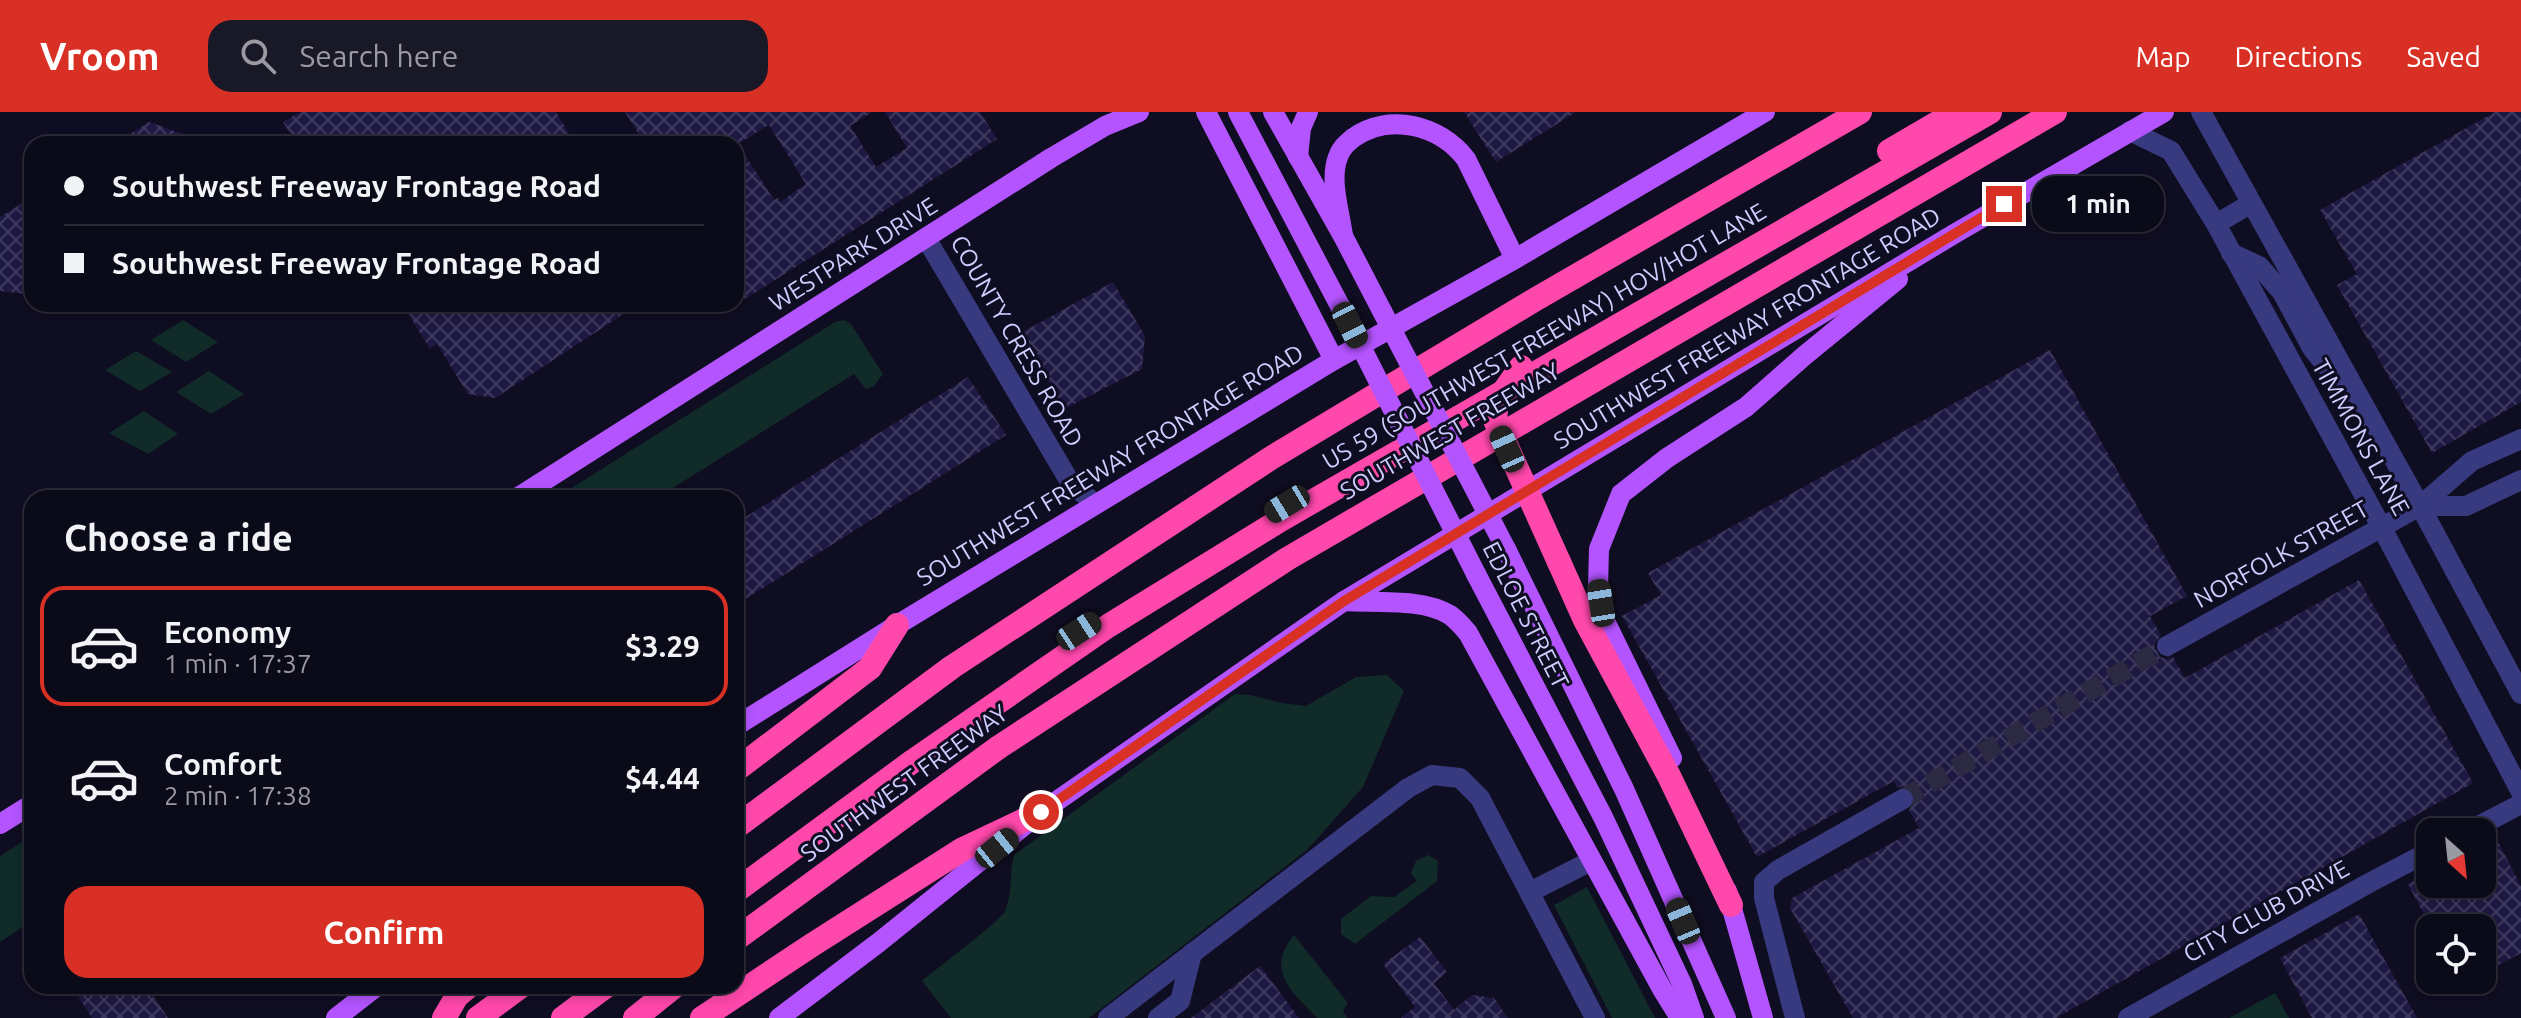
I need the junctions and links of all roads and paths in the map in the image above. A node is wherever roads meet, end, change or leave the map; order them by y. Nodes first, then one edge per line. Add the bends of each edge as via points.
1 (1139, 112) edge
2 (1206, 112) edge
3 (1238, 112) edge
4 (1273, 112) edge
5 (1308, 112) edge
6 (1765, 112) edge
7 (1860, 112) edge
8 (1956, 112) edge
9 (1990, 112) edge
10 (2055, 112) edge
11 (2164, 112) edge
12 (2201, 112) edge
13 (2130, 131) junction
14 (1298, 157) junction
15 (2250, 204) junction
16 (2216, 224) junction
17 (1954, 234) junction
18 (926, 238) junction
19 (1345, 240) junction
20 (2231, 253) junction
21 (1515, 259) junction
22 (1334, 360) junction
23 (1521, 367) junction
24 (1437, 415) junction
25 (2369, 415) junction
26 (1405, 433) junction
27 (2521, 439) edge
28 (2521, 480) edge
29 (530, 490) edge
30 (1095, 504) junction
31 (2420, 506) junction
32 (2382, 528) junction
33 (1344, 601) junction
34 (897, 625) junction
35 (2167, 646) tunnel mouth
36 (2521, 694) edge
37 (744, 721) edge
38 (744, 764) edge
39 (2521, 792) edge
40 (1903, 799) tunnel mouth
41 (2521, 804) edge
42 (24, 809) edge
43 (1041, 812) junction
44 (2494, 818) edge
45 (744, 821) edge
46 (0, 824) edge
47 (2416, 858) edge
48 (1591, 861) junction
49 (744, 877) edge
50 (744, 885) edge
51 (1530, 892) junction
52 (1731, 905) junction
53 (744, 933) edge
54 (1192, 953) junction
55 (744, 990) edge
56 (367, 994) edge
57 (459, 994) edge
58 (510, 994) edge
59 (594, 994) edge
60 (665, 994) edge
61 (738, 994) edge
62 (336, 1018) edge
63 (444, 1018) edge
64 (478, 1018) edge
65 (562, 1018) edge
66 (635, 1018) edge
67 (702, 1018) edge
68 (779, 1018) edge
69 (1108, 1018) edge
70 (1158, 1018) edge
71 (1595, 1018) edge
72 (1680, 1018) edge
73 (1694, 1018) edge
74 (1726, 1018) edge
75 (1763, 1018) edge
76 (1795, 1018) edge
77 (2128, 1018) edge

1 - 18 main road, WESTPARK DRIVE via 1105,126
2 - 22 main road
3 - 26 main road, EDLOE STREET, bridge
4 - 14 main road, EDLOE STREET
5 - 14 main road
6 - 21 main road, SOUTHWEST FREEWAY FRONTAGE ROAD
7 - 45 highway via 1271,458 952,667
8 - 23 highway
9 - 50 highway, US 59 (SOUTHWEST FREEWAY) HOV/HOT LANE via 1282,519 1108,626
10 - 53 highway, SOUTHWEST FREEWAY via 1287,559 999,747
11 - 13 main road, SOUTHWEST FREEWAY FRONTAGE ROAD
12 - 15 street, TIMMONS LANE
13 - 16 street, TIMMONS LANE via 2171,151
13 - 17 main road, SOUTHWEST FREEWAY FRONTAGE ROAD
14 - 19 main road, EDLOE STREET
15 - 16 street
15 - 25 street, TIMMONS LANE
16 - 20 street, TIMMONS LANE
17 - 33 main road, SOUTHWEST FREEWAY FRONTAGE ROAD
17 - 52 main road via 1746,407 1621,494 1599,549 1604,619 1707,829
18 - 29 main road, WESTPARK DRIVE
18 - 30 street, COUNTY CRESS ROAD via 1070,482
19 - 21 main road via 1334,176 1338,156 1361,131 1397,122 1430,130 1456,147
19 - 24 main road, EDLOE STREET, bridge
20 - 25 street via 2259,266 2282,292 2319,359
20 - 32 street, TIMMONS LANE
21 - 22 main road, SOUTHWEST FREEWAY FRONTAGE ROAD
22 - 30 main road, SOUTHWEST FREEWAY FRONTAGE ROAD
23 - 24 highway
23 - 52 highway, bridge via 1497,401 1495,420 1585,620
24 - 26 highway
24 - 74 main road, EDLOE STREET, bridge via 1636,815
25 - 31 street, TIMMONS LANE
26 - 49 highway via 1161,579 964,707
26 - 73 main road, EDLOE STREET, bridge via 1646,905
27 - 31 street, NORFOLK STREET via 2472,461
28 - 31 street via 2466,506
30 - 34 main road, SOUTHWEST FREEWAY FRONTAGE ROAD
31 - 32 street, NORFOLK STREET
31 - 36 street, TIMMONS LANE
32 - 35 street, NORFOLK STREET
32 - 39 street, TIMMONS LANE
33 - 43 main road, SOUTHWEST FREEWAY FRONTAGE ROAD
33 - 48 main road via 1395,602 1453,617 1479,650
34 - 37 main road, SOUTHWEST FREEWAY FRONTAGE ROAD
34 - 38 highway via 870,668
40 - 76 street via 1764,882
41 - 44 street
42 - 46 main road
43 - 55 highway via 963,849
43 - 68 main road, SOUTHWEST FREEWAY FRONTAGE ROAD
47 - 77 street, CITY CLUB DRIVE
48 - 51 street
48 - 72 main road
51 - 54 street via 1480,798 1460,778 1432,775
51 - 71 street
52 - 75 main road
54 - 69 street
54 - 70 street via 1180,1001
56 - 62 main road
57 - 63 highway
58 - 64 highway
59 - 65 highway
60 - 66 highway
61 - 67 highway

